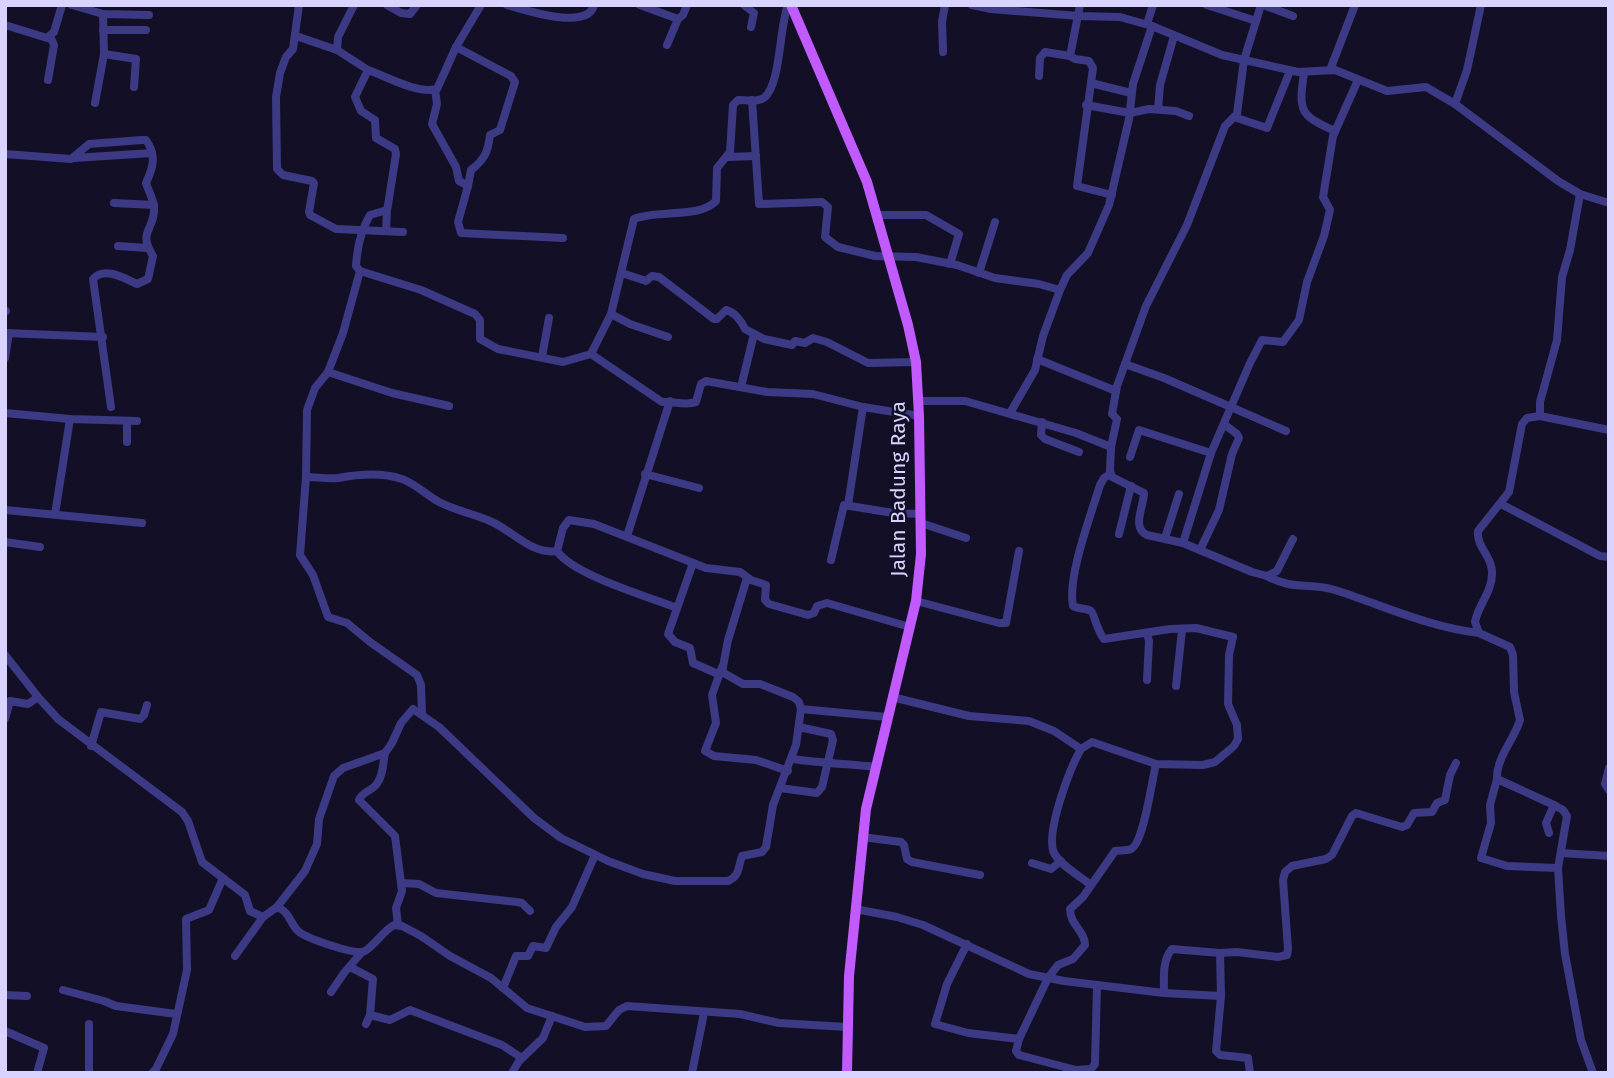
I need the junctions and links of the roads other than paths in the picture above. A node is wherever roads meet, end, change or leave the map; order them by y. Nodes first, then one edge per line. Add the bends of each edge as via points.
1 (62, 5) edge
2 (72, 5) edge
3 (299, 5) edge
4 (354, 5) edge
5 (387, 5) edge
6 (417, 5) edge
7 (481, 5) edge
8 (507, 5) edge
9 (594, 5) edge
10 (640, 5) edge
11 (687, 5) edge
12 (744, 5) edge
13 (790, 5) edge
14 (945, 5) edge
15 (972, 5) edge
16 (1080, 5) edge
17 (1106, 5) edge
18 (1153, 5) edge
19 (1207, 5) edge
20 (1262, 5) edge
21 (1355, 5) edge
22 (1481, 5) edge
23 (103, 14) junction
24 (149, 15) dead end
25 (1078, 16) junction
26 (1105, 16) junction
27 (1293, 16) dead end
28 (678, 19) junction
29 (1256, 21) junction
30 (5, 25) edge
31 (1149, 25) junction
32 (751, 27) dead end
33 (103, 30) junction
34 (145, 30) dead end
35 (50, 36) junction
36 (296, 36) junction
37 (1174, 36) junction
38 (667, 45) dead end
39 (456, 47) junction
40 (337, 50) junction
41 (943, 52) dead end
42 (104, 54) junction
43 (1070, 56) junction
44 (1244, 60) junction
45 (368, 70) junction
46 (1330, 70) junction
47 (1290, 71) junction
48 (1304, 72) junction
49 (1039, 76) dead end
50 (48, 80) dead end
51 (1358, 80) junction
52 (1091, 83) junction
53 (134, 87) dead end
54 (435, 90) junction
55 (1131, 93) junction
56 (752, 100) junction
57 (95, 103) dead end
58 (1455, 104) junction
59 (1086, 105) junction
60 (1158, 109) junction
61 (1130, 113) junction
62 (1189, 116) dead end
63 (1234, 117) junction
64 (1335, 131) junction
65 (152, 153) junction
66 (5, 154) edge
67 (756, 156) junction
68 (728, 157) junction
69 (75, 158) junction
70 (468, 186) junction
71 (1580, 194) junction
72 (1112, 195) junction
73 (114, 203) dead end
74 (1609, 203) edge
75 (154, 205) junction
76 (387, 210) junction
77 (877, 215) junction
78 (995, 222) dead end
79 (363, 230) junction
80 (386, 231) junction
81 (402, 232) dead end
82 (563, 238) dead end
83 (118, 246) dead end
84 (147, 248) junction
85 (888, 255) junction
86 (950, 264) junction
87 (360, 271) junction
88 (622, 273) junction
89 (979, 273) junction
90 (1059, 290) junction
91 (611, 314) junction
92 (549, 318) dead end
93 (7, 333) edge
94 (754, 334) junction
95 (103, 337) junction
96 (668, 337) dead end
97 (591, 355) junction
98 (542, 357) junction
99 (5, 358) edge
100 (1037, 359) junction
101 (916, 362) junction
102 (1125, 364) junction
103 (328, 372) junction
104 (741, 387) junction
105 (1116, 391) junction
106 (670, 401) junction
107 (918, 401) junction
108 (449, 406) dead end
109 (111, 407) dead end
110 (863, 407) junction
111 (1233, 407) junction
112 (5, 413) edge
113 (1010, 413) junction
114 (919, 416) junction
115 (1540, 416) junction
116 (69, 419) junction
117 (127, 421) junction
118 (137, 421) dead end
119 (1042, 422) junction
120 (1225, 425) junction
121 (1609, 430) edge
122 (1286, 431) dead end
123 (127, 442) dead end
124 (1111, 447) junction
125 (1079, 452) dead end
126 (1212, 453) junction
127 (1130, 457) dead end
128 (645, 474) junction
129 (1110, 474) junction
130 (306, 477) junction
131 (1131, 486) junction
132 (699, 488) dead end
133 (1179, 494) dead end
134 (1501, 504) junction
135 (848, 505) junction
136 (5, 510) edge
137 (55, 514) junction
138 (921, 519) junction
139 (142, 523) dead end
140 (1119, 534) dead end
141 (626, 536) junction
142 (966, 538) dead end
143 (1165, 538) junction
144 (1293, 539) dead end
145 (5, 541) edge
146 (1183, 543) junction
147 (40, 547) dead end
148 (1200, 550) junction
149 (557, 551) junction
150 (1019, 551) dead end
151 (1609, 557) edge
152 (831, 560) dead end
153 (693, 563) junction
154 (1267, 576) junction
155 (747, 578) junction
156 (916, 601) junction
157 (677, 608) junction
158 (910, 626) junction
159 (1182, 629) junction
160 (1479, 633) junction
161 (1147, 634) junction
162 (5, 655) edge
163 (720, 670) junction
164 (1147, 680) dead end
165 (1177, 685) dead end
166 (38, 697) junction
167 (892, 697) junction
168 (147, 705) dead end
169 (801, 709) junction
170 (422, 714) junction
171 (887, 717) junction
172 (5, 719) edge
173 (799, 727) junction
174 (91, 746) junction
175 (1081, 749) junction
176 (384, 753) junction
177 (792, 759) junction
178 (1455, 763) dead end
179 (827, 764) junction
180 (1156, 764) junction
181 (876, 767) junction
182 (1609, 768) edge
183 (788, 771) junction
184 (1497, 779) junction
185 (780, 788) junction
186 (1609, 790) edge
187 (1554, 805) junction
188 (1549, 833) dead end
189 (862, 837) junction
190 (1561, 853) junction
191 (595, 855) junction
192 (1609, 856) edge
193 (1061, 861) junction
194 (1032, 863) dead end
195 (1558, 868) junction
196 (980, 875) dead end
197 (223, 878) junction
198 (402, 883) junction
199 (1091, 885) junction
200 (277, 907) junction
201 (855, 909) junction
202 (530, 911) dead end
203 (263, 917) junction
204 (398, 925) junction
205 (967, 944) junction
206 (362, 952) junction
207 (1220, 953) junction
208 (235, 956) dead end
209 (350, 967) junction
210 (1048, 978) junction
211 (1097, 985) junction
212 (503, 988) junction
213 (63, 990) dead end
214 (331, 992) dead end
215 (1164, 993) junction
216 (5, 995) edge
217 (27, 996) dead end
218 (1221, 996) junction
219 (704, 1013) junction
220 (176, 1014) junction
221 (370, 1015) junction
222 (552, 1016) junction
223 (89, 1024) dead end
224 (366, 1024) dead end
225 (846, 1027) junction
226 (5, 1031) edge
227 (1019, 1039) junction
228 (522, 1058) junction
229 (1076, 1071) edge
230 (37, 1073) edge
231 (89, 1073) edge
232 (152, 1073) edge
233 (512, 1073) edge
234 (692, 1073) edge
235 (847, 1073) edge
236 (1250, 1073) edge
237 (1593, 1073) edge

1 - 35 street
2 - 23 street
3 - 36 street
4 - 40 street via 338,37
5 - 6 street via 405,15
7 - 39 street
8 - 9 street via 573,18 588,15
10 - 28 street
11 - 28 street
12 - 32 street via 754,13
13 - 56 street via 781,30 775,75 765,98
13 - 77 main road, Jalan Badung Raya
14 - 41 street
15 - 25 street
16 - 25 street
17 - 26 street
18 - 31 street
19 - 29 street
20 - 27 street
20 - 29 street
21 - 46 street
22 - 58 street
23 - 24 street
23 - 33 street
25 - 26 street
25 - 43 street
26 - 31 street
28 - 38 street
29 - 44 street
30 - 35 street
31 - 37 street
31 - 55 street
33 - 34 street
33 - 42 street
35 - 50 street via 54,46
36 - 40 street
36 - 79 street via 280,73 276,97 277,169 280,174 314,183 310,215 332,228
37 - 44 street
37 - 60 street
39 - 54 street
39 - 70 street via 515,82 500,130 490,135 488,153 471,170
40 - 45 street
42 - 53 street via 136,59
42 - 57 street
43 - 49 street via 1045,52
43 - 52 street via 1091,63
44 - 47 street
44 - 63 street
45 - 54 street
45 - 76 street via 355,97 361,111 375,120 376,138 395,149
46 - 48 street
46 - 51 street
47 - 48 street
47 - 63 street via 1267,128
48 - 64 street via 1305,114
51 - 58 street via 1387,91 1426,86
51 - 64 street
52 - 55 street
52 - 59 street
54 - 70 street via 433,128 459,181
55 - 61 street
56 - 67 street
56 - 68 street via 738,100 733,105
58 - 71 street
59 - 61 street
59 - 72 street via 1077,186
60 - 61 street
60 - 62 street
61 - 72 street
63 - 102 street via 1225,126
64 - 111 street via 1322,197 1330,214 1299,320 1283,342 1262,340
65 - 69 street
65 - 69 street via 149,142 142,140 89,144
65 - 75 street via 153,170 146,183
66 - 69 street
67 - 68 street
67 - 85 street via 760,204 822,202 828,207 825,237 830,243 875,256
68 - 88 street via 717,168 714,204 634,219
70 - 82 street via 458,222 461,233
71 - 74 street
71 - 115 street
72 - 90 street via 1088,253
73 - 75 street
75 - 84 street
76 - 79 street via 373,213
76 - 80 street
77 - 85 main road, Jalan Badung Raya
77 - 86 street via 926,215 959,234
78 - 89 street
79 - 80 street
79 - 87 street via 356,260
80 - 81 street
83 - 84 street
84 - 95 street via 153,256 144,282 136,284 116,274 94,276
85 - 86 street
85 - 101 main road, Jalan Badung Raya
86 - 89 street
87 - 98 street via 421,290 475,314 480,320 480,339 487,344
87 - 103 street
88 - 91 street
88 - 94 street via 646,281 659,277 714,318 730,310
89 - 90 street
90 - 100 street
91 - 96 street
91 - 97 street
92 - 98 street
93 - 95 street
93 - 99 street
94 - 101 street via 792,345 813,338 868,363
94 - 104 street
95 - 109 street
97 - 98 street via 562,362
97 - 106 street via 658,401
100 - 105 street
100 - 113 street
101 - 107 main road, Jalan Badung Raya
102 - 105 street
102 - 111 street
103 - 108 street via 392,394
103 - 130 street via 315,388 307,410
104 - 106 street via 703,381 696,402
104 - 110 street via 813,394
105 - 124 street
106 - 128 street
107 - 113 street via 965,401
107 - 114 main road, Jalan Badung Raya
110 - 114 street
110 - 135 street
111 - 120 street
111 - 122 street
112 - 116 street
113 - 119 street
114 - 138 main road, Jalan Badung Raya
115 - 121 street
115 - 134 street via 1522,424 1509,492
116 - 117 street
116 - 137 street
117 - 118 street
117 - 123 street
119 - 124 street
119 - 125 street via 1045,439
120 - 126 street
120 - 148 street via 1239,438 1219,510
124 - 129 street
126 - 127 street via 1139,430
126 - 146 street
128 - 132 street
128 - 141 street
129 - 131 street
129 - 161 street via 1100,485 1071,603 1075,609 1095,614 1104,639
130 - 149 street via 369,474 398,478 437,501 502,527 529,545
130 - 170 street via 300,555 313,575 328,617 347,623 417,675
131 - 140 street
131 - 143 street via 1144,492 1139,530
133 - 143 street
134 - 151 street
134 - 160 street via 1478,531 1493,575 1475,618
135 - 138 street
135 - 152 street via 844,506
136 - 137 street
137 - 139 street
138 - 142 street
138 - 156 main road, Jalan Badung Raya
141 - 149 street via 569,520
141 - 153 street
143 - 146 street
144 - 154 street via 1276,571
145 - 147 street
146 - 148 street
148 - 154 street
149 - 157 street via 606,582
150 - 156 street via 1006,623
153 - 155 street via 740,572
153 - 157 street
154 - 160 street via 1293,586 1332,589 1424,621
155 - 158 street via 766,585 769,604 808,615 827,603
155 - 163 street
156 - 158 main road, Jalan Badung Raya
157 - 163 street via 670,639 690,648 694,663
158 - 167 main road, Jalan Badung Raya
159 - 161 street
159 - 165 street
159 - 180 street via 1234,638 1228,704 1238,739 1215,762
160 - 184 street via 1510,647 1521,715
161 - 164 street
162 - 166 street
163 - 169 street via 743,684 760,684 793,697
163 - 183 street via 712,695 716,723 705,751
166 - 172 street via 28,704 10,701
166 - 174 street
167 - 171 main road, Jalan Badung Raya
167 - 175 street via 969,716 1029,721
168 - 174 street via 140,719 101,712
169 - 171 street
169 - 173 street
170 - 176 street via 411,710
170 - 191 street via 548,830
171 - 181 main road, Jalan Badung Raya
173 - 177 street
173 - 179 street via 831,734
174 - 197 street via 182,813 202,862
175 - 180 street via 1092,742
175 - 193 street via 1058,806 1053,848
176 - 198 street via 380,779 359,800 395,836
176 - 200 street via 334,776 319,819 314,852
177 - 179 street
177 - 183 street
178 - 207 street via 1445,800 1432,812 1414,813 1404,827 1356,813 1332,855 1288,869 1283,880 1287,955
179 - 181 street
179 - 185 street via 817,793
180 - 199 street via 1145,822 1135,845 1115,852
181 - 189 main road, Jalan Badung Raya
182 - 186 street via 1605,784
183 - 185 street
184 - 187 street
184 - 195 street via 1481,858 1507,866
185 - 191 street via 764,850 742,856 738,875 728,881 660,878
187 - 188 street via 1546,822
187 - 190 street via 1567,816
189 - 196 street via 901,842 912,862
189 - 201 main road, Jalan Badung Raya
190 - 192 street
190 - 195 street
191 - 212 street via 572,907 546,948 533,946 528,956 516,956
193 - 194 street via 1051,869
193 - 199 street
195 - 237 street via 1565,954 1581,1040
197 - 203 street via 245,895 252,913
197 - 220 street via 209,910 186,919 187,970
198 - 202 street via 419,884 436,893 522,903
198 - 204 street via 396,908
199 - 210 street via 1070,913 1085,944
200 - 203 street
200 - 206 street via 309,938
201 - 205 street via 923,925
201 - 225 main road, Jalan Badung Raya
203 - 208 street
204 - 206 street via 388,928
204 - 212 street
205 - 210 street via 1029,974
205 - 227 street via 947,984 935,1024
206 - 209 street
207 - 215 street via 1170,951
207 - 218 street
209 - 214 street
209 - 221 street via 373,979
210 - 211 street
210 - 227 street
211 - 215 street
211 - 229 street via 1096,1064
212 - 222 street via 527,1008
213 - 220 street via 116,1006
215 - 218 street
216 - 217 street
218 - 236 street via 1216,1051 1248,1058
219 - 222 street via 627,1006 599,1028
219 - 225 street
219 - 234 street
220 - 232 street via 170,1043
221 - 224 street
221 - 228 street via 390,1020 410,1010 502,1045
222 - 228 street via 543,1038
223 - 231 street
225 - 235 main road, Jalan Badung Raya
226 - 230 street via 44,1048
227 - 229 street via 1019,1055
228 - 233 street

